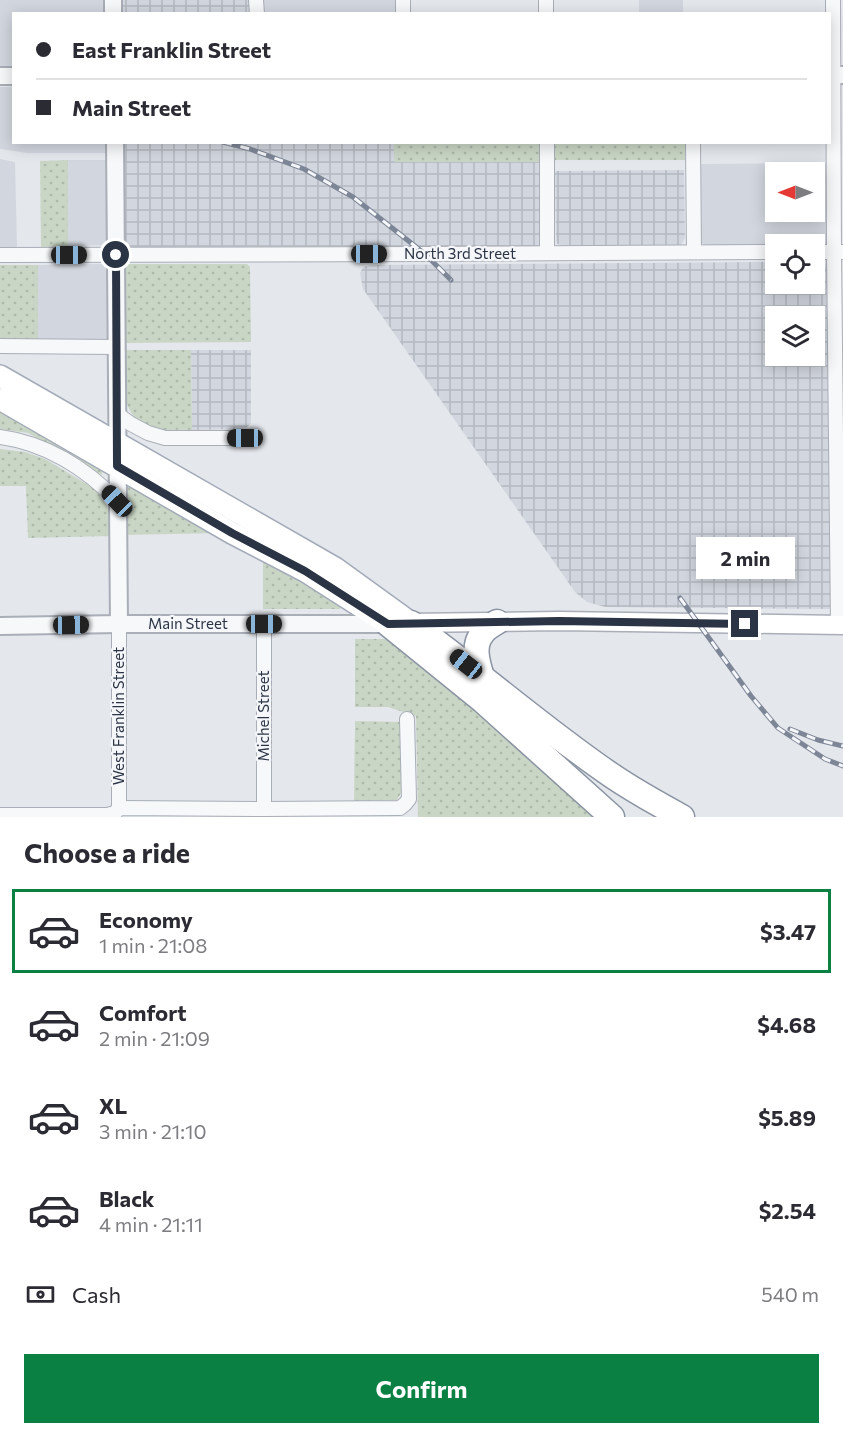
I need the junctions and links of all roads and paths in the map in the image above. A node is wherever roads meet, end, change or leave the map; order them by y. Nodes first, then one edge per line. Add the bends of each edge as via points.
1 (833, 0) edge
2 (835, 75) edge
3 (115, 144) edge
4 (547, 144) edge
5 (693, 144) edge
6 (694, 252) junction
7 (765, 252) edge
8 (838, 252) edge
9 (547, 253) junction
10 (0, 255) edge
11 (116, 255) junction
12 (0, 346) edge
13 (116, 347) junction
14 (0, 376) edge
15 (0, 399) edge
16 (117, 414) junction
17 (840, 434) edge
18 (0, 437) edge
19 (245, 438) dead end
20 (117, 443) junction
21 (117, 466) junction
22 (117, 501) junction
23 (497, 622) junction
24 (119, 624) junction
25 (264, 624) junction
26 (399, 624) junction
27 (841, 625) edge
28 (0, 626) edge
29 (482, 677) junction
30 (407, 719) dead end
31 (118, 808) junction
32 (264, 809) junction
33 (0, 815) edge
34 (612, 817) edge
35 (682, 817) edge

1 - 2 street
2 - 8 street
3 - 11 street
4 - 9 street
5 - 6 street
6 - 7 street, North 3rd Street
6 - 9 street, North 3rd Street
8 - 17 street
9 - 11 street, North 3rd Street
10 - 11 street, North 3rd Street
11 - 13 street
12 - 13 street
13 - 16 street
14 - 20 main road
15 - 21 main road
16 - 19 street via 148,433 165,438
16 - 20 street
17 - 27 street
18 - 22 street via 51,452 80,469
20 - 21 street
20 - 26 main road via 335,568
21 - 22 street
21 - 26 main road
22 - 24 street
23 - 26 main road, Main Street
23 - 27 main road, Main Street
23 - 29 highway via 481,634 477,645
24 - 25 street, Main Street
24 - 28 street, Main Street
24 - 31 street, West Franklin Street
25 - 26 street, Main Street
25 - 32 street, Michel Street
26 - 29 highway
26 - 34 highway
29 - 35 highway via 612,776
30 - 32 street via 409,800 400,808
31 - 32 street
31 - 33 street via 107,815

